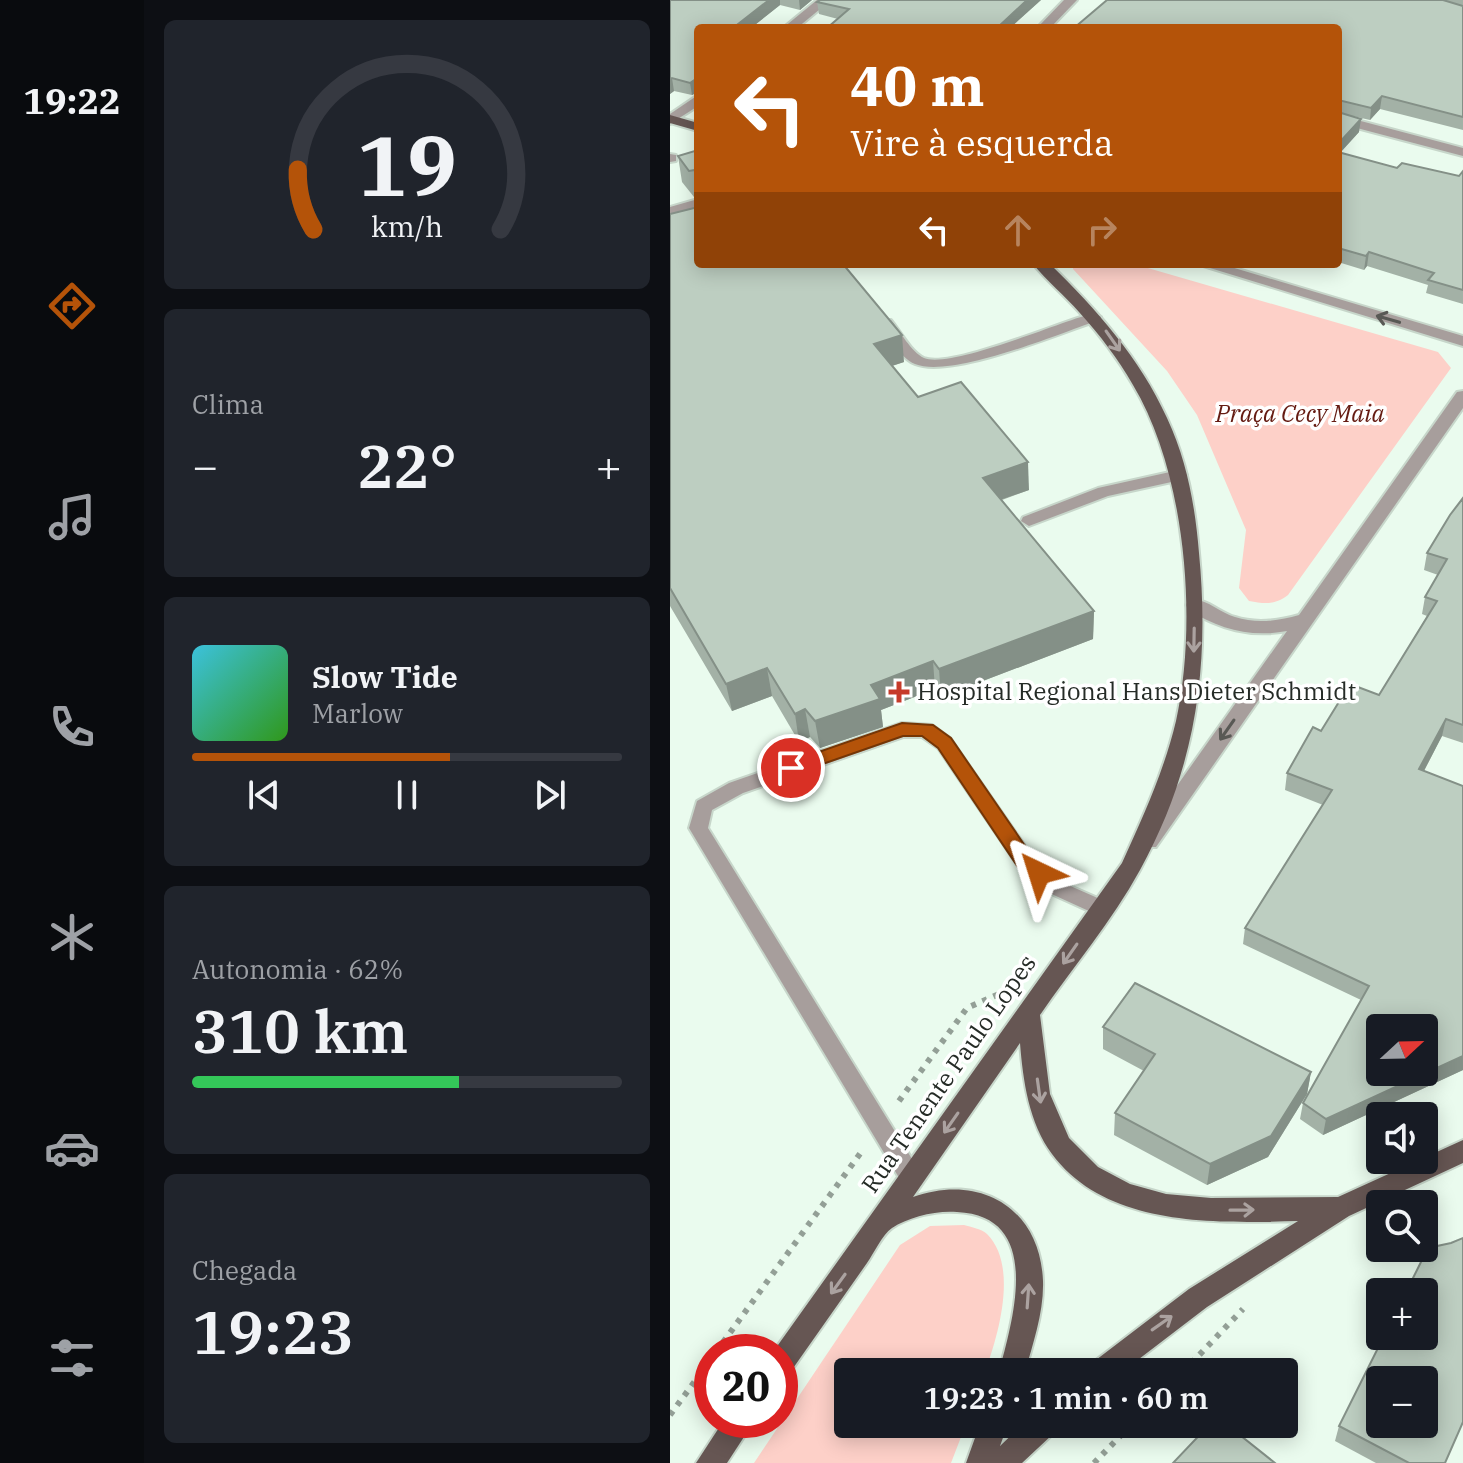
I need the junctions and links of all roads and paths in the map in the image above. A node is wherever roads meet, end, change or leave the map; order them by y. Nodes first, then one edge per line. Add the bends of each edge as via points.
1 (825, 0) edge
2 (1071, 0) edge
3 (794, 24) edge
4 (1047, 24) edge
5 (694, 102) edge
6 (671, 120) edge
7 (1342, 120) edge
8 (694, 126) edge
9 (1463, 152) edge
10 (694, 204) edge
11 (670, 211) edge
12 (1045, 268) edge
13 (1218, 268) edge
14 (878, 313) edge
15 (1094, 317) junction
16 (1463, 341) edge
17 (1463, 396) edge
18 (1179, 475) junction
19 (1029, 521) dead end
20 (1195, 605) junction
21 (1304, 620) junction
22 (1131, 867) junction
23 (1102, 909) junction
24 (1028, 1013) junction
25 (1463, 1151) edge
26 (912, 1179) junction
27 (1340, 1208) junction
28 (883, 1220) junction
29 (798, 1340) edge
30 (1016, 1358) edge
31 (1119, 1358) edge
32 (694, 1382) edge
33 (670, 1415) edge
34 (728, 1438) edge
35 (989, 1438) edge
36 (1028, 1438) edge
37 (1118, 1438) edge
38 (710, 1463) edge
39 (980, 1463) edge
40 (1002, 1463) edge
41 (1094, 1463) edge

1 - 3 street
2 - 4 street
5 - 6 street
6 - 8 main road
7 - 9 street
10 - 11 lane
12 - 15 main road
16 -> 13 street
14 - 15 lane via 919,361 931,365 975,357
15 -> 18 main road via 1133,370
17 - 21 street, Rua Tenente Paulo Lopes
18 - 19 lane via 1104,492
18 - 20 main road
20 - 21 street via 1242,628 1278,628
20 -> 22 main road via 1186,719 1166,790
21 -> 22 street, Rua Tenente Paulo Lopes
22 - 23 main road, Rua Tenente Paulo Lopes
23 -> 24 main road, Rua Tenente Paulo Lopes
23 - 26 lane via 1052,886 1025,861 944,743 926,730 902,730 736,788 704,806 698,828
24 -> 26 main road, Rua Tenente Paulo Lopes
24 -> 27 main road via 1041,1105 1055,1137 1081,1169 1113,1189 1159,1206 1208,1211
25 - 27 main road
26 - 28 main road, Rua Tenente Paulo Lopes
31 -> 27 main road via 1198,1298
28 -> 29 main road, Rua Tenente Paulo Lopes
30 -> 28 main road via 1030,1279 1024,1247 1012,1224 992,1206 964,1200 930,1203
32 - 33 path
34 - 38 main road
35 - 39 main road
36 - 40 main road
37 - 41 path

